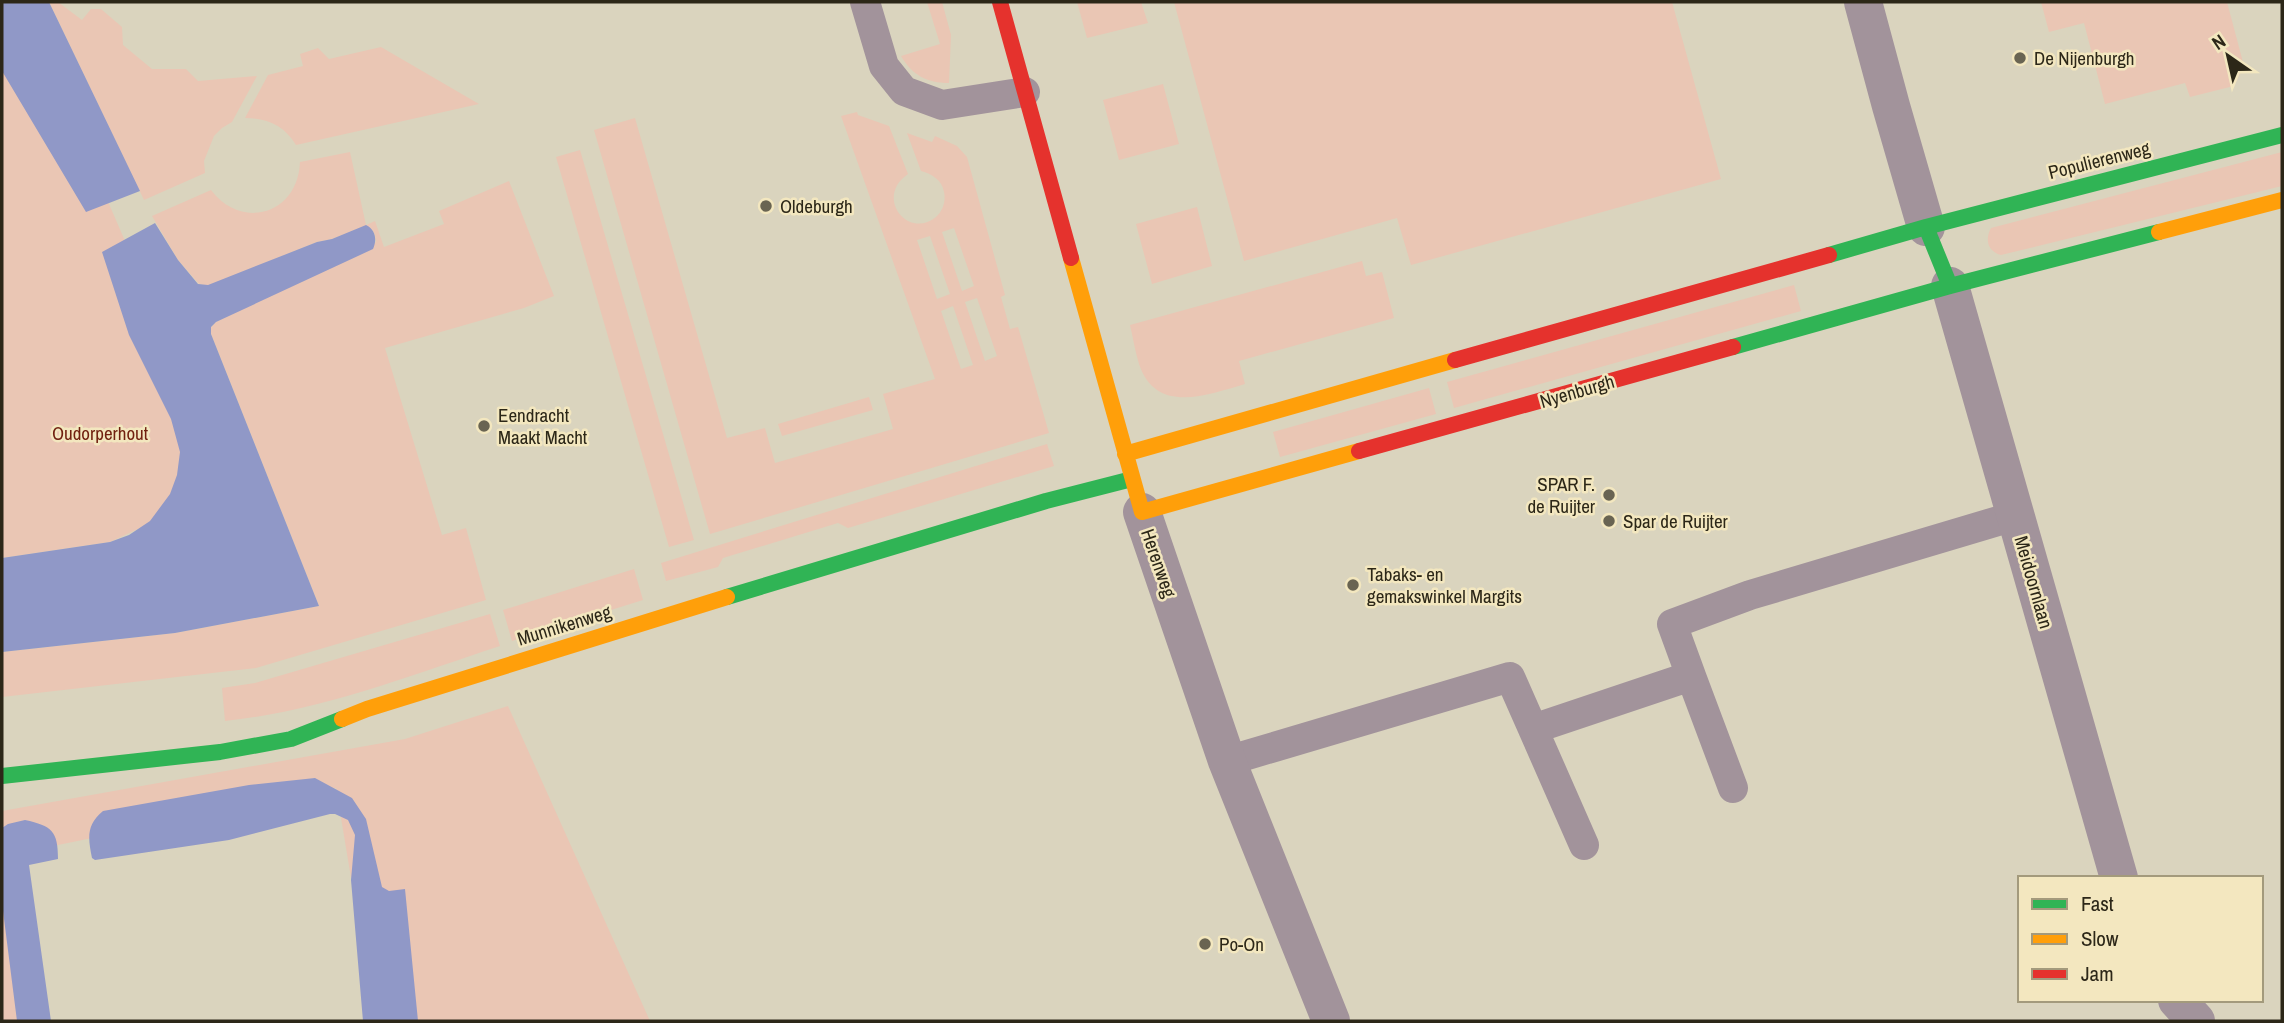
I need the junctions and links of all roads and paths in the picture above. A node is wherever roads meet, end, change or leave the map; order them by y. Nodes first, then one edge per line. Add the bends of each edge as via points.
1 (864, 2) edge
2 (1000, 2) edge
3 (1863, 2) edge
4 (1025, 92) junction
5 (2282, 135) edge
6 (2282, 200) edge
7 (1926, 227) junction
8 (1950, 286) junction
9 (1125, 454) junction
10 (1137, 495) junction
11 (2015, 516) junction
12 (1690, 676) junction
13 (1533, 729) junction
14 (1227, 761) junction
15 (2, 776) edge
16 (1734, 788) dead end
17 (1584, 845) dead end
18 (2118, 876) edge
19 (2178, 1002) edge
20 (1331, 1021) edge
21 (2196, 1021) edge

1 - 4 lane via 884,66 904,91 942,105
2 - 4 street, Herenweg
3 - 7 street
4 - 9 street, Herenweg
5 - 7 street, Populierenweg
6 - 8 street
7 - 8 street
7 - 9 street
8 - 10 street, Nyenburgh
8 - 11 street, Meidoornlaan
9 - 10 street, Herenweg
10 - 14 street, Herenweg
10 - 15 street, Munnikenweg via 1033,505 554,650 367,709 291,739 220,752
11 - 12 lane via 1750,595 1672,624
11 - 18 street, Meidoornlaan
12 - 13 lane
12 - 16 lane
13 - 14 lane via 1510,677
13 - 17 lane
14 - 20 street, Herenweg
19 - 21 street

